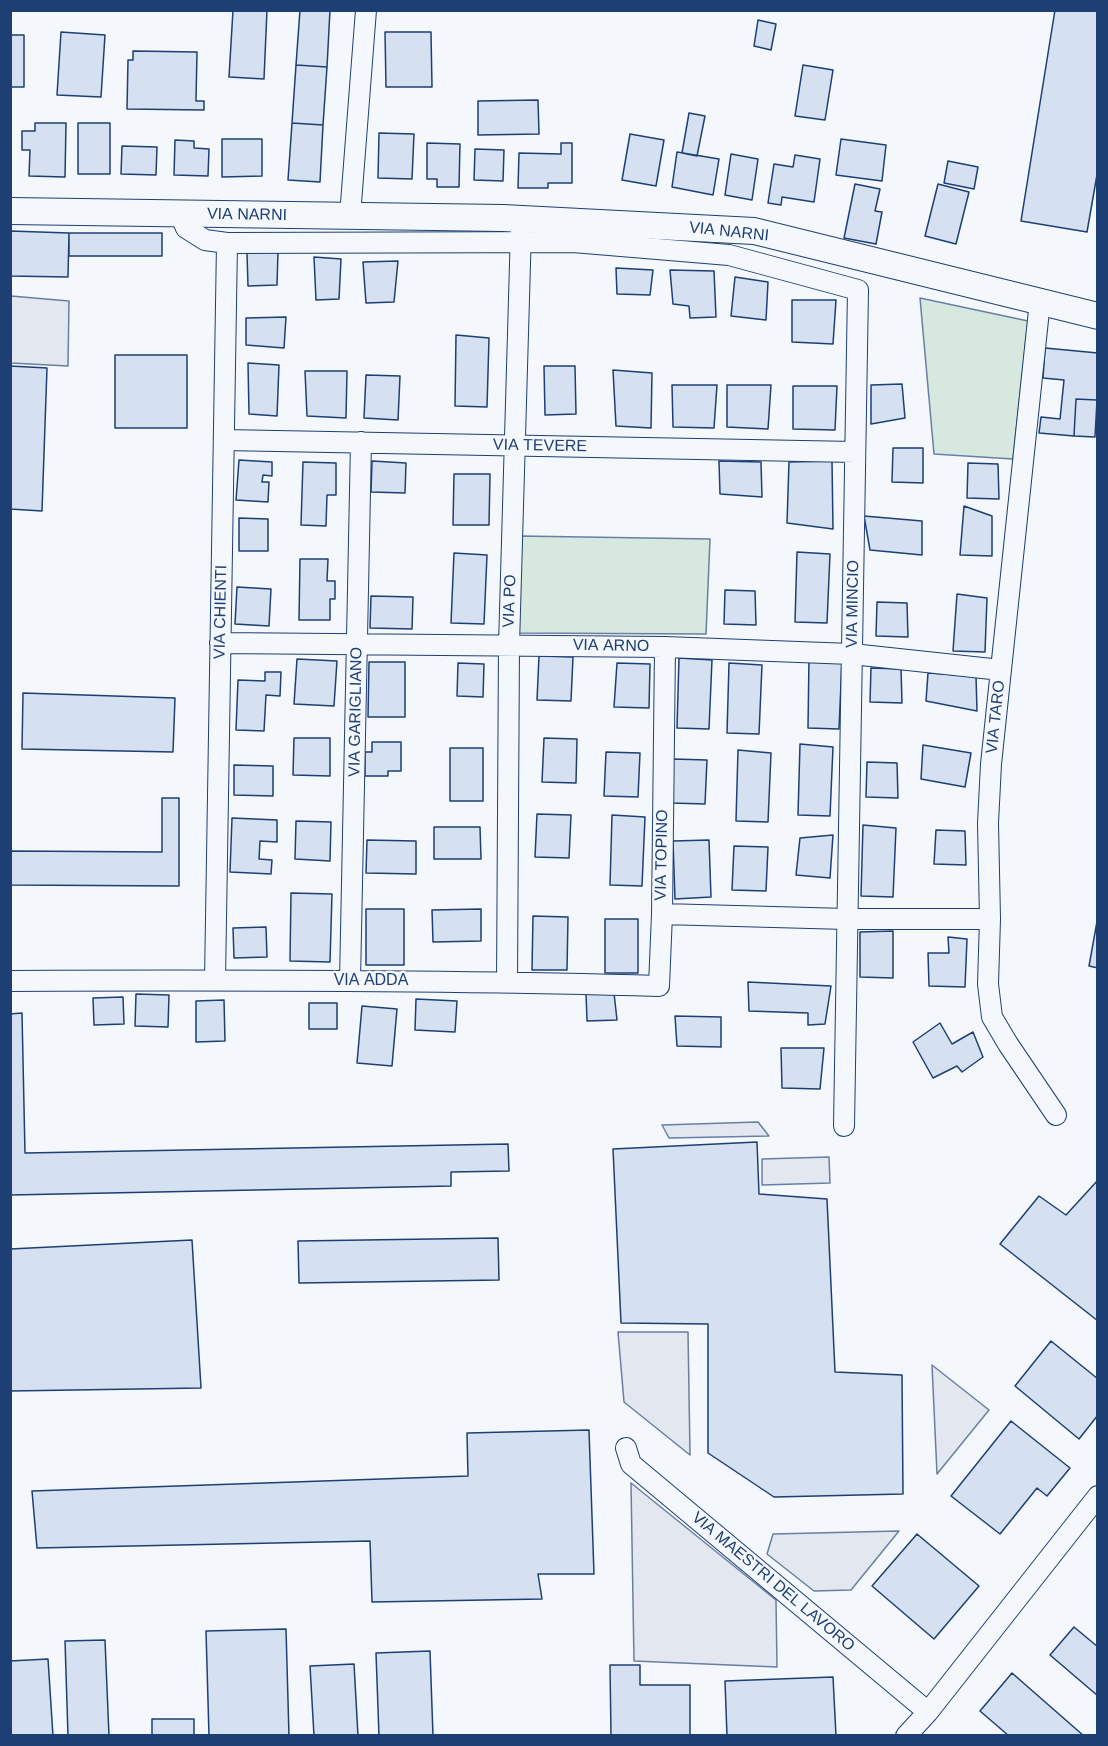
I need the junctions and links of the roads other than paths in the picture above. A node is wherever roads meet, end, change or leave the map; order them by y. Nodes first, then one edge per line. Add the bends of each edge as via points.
1 (366, 10) edge
2 (10, 211) edge
3 (180, 214) junction
4 (350, 216) junction
5 (521, 231) junction
6 (227, 243) junction
7 (858, 290) joint
8 (1040, 301) junction
9 (1098, 316) edge
10 (224, 440) junction
11 (361, 442) junction
12 (515, 446) junction
13 (855, 452) junction
14 (220, 643) junction
15 (358, 644) junction
16 (509, 645) junction
17 (665, 646) junction
18 (852, 654) junction
19 (1001, 670) junction
20 (662, 914) junction
21 (847, 919) junction
22 (990, 919) junction
23 (215, 980) junction
24 (10, 981) edge
25 (351, 981) junction
26 (507, 982) junction
27 (1056, 1115) dead end
28 (844, 1126) dead end
29 (626, 1448) dead end
30 (1098, 1496) edge
31 (928, 1712) junction
32 (906, 1736) edge

1 - 4 street
2 - 3 main road, VIA NARNI
3 - 4 main road, VIA NARNI
3 - 6 street, VIA NARNI via 186,228 195,234 205,240
4 - 5 main road, VIA NARNI
5 - 6 street, VIA NARNI
5 - 7 street, VIA NARNI via 573,242 729,255
5 - 8 main road, VIA NARNI via 754,231
5 - 12 street, VIA PO
6 - 10 street, VIA CHIENTI
7 - 13 street, VIA MINCIO
8 - 9 main road, VIA NARNI
8 - 19 street, VIA TARO
10 - 11 street, VIA TEVERE
10 - 14 street, VIA CHIENTI
11 - 12 street, VIA TEVERE
11 - 15 street, VIA GARIGLIANO
12 - 13 street, VIA TEVERE
12 - 16 street, VIA PO
13 - 18 street, VIA MINCIO
14 - 15 street, VIA ARNO
14 - 23 street, VIA CHIENTI
15 - 16 street, VIA ARNO
15 - 25 street, VIA GARIGLIANO
16 - 17 street, VIA ARNO
16 - 26 street, VIA PO
17 - 18 street, VIA ARNO
17 - 20 street, VIA TOPINO
18 - 19 street, VIA ARNO
18 - 21 street, VIA MINCIO
19 - 22 street, VIA TARO via 988,823
20 - 21 street, VIA TOPINO
20 - 26 street, VIA ADDA via 659,986
21 - 22 street
21 - 28 street, VIA MINCIO
22 - 27 street, VIA TARO via 988,984 992,1017
23 - 24 street, VIA ADDA
23 - 25 street, VIA ADDA
25 - 26 street, VIA ADDA
29 - 31 street, VIA MAESTRI DEL LAVORO via 631,1464
30 - 31 street
31 - 32 street

